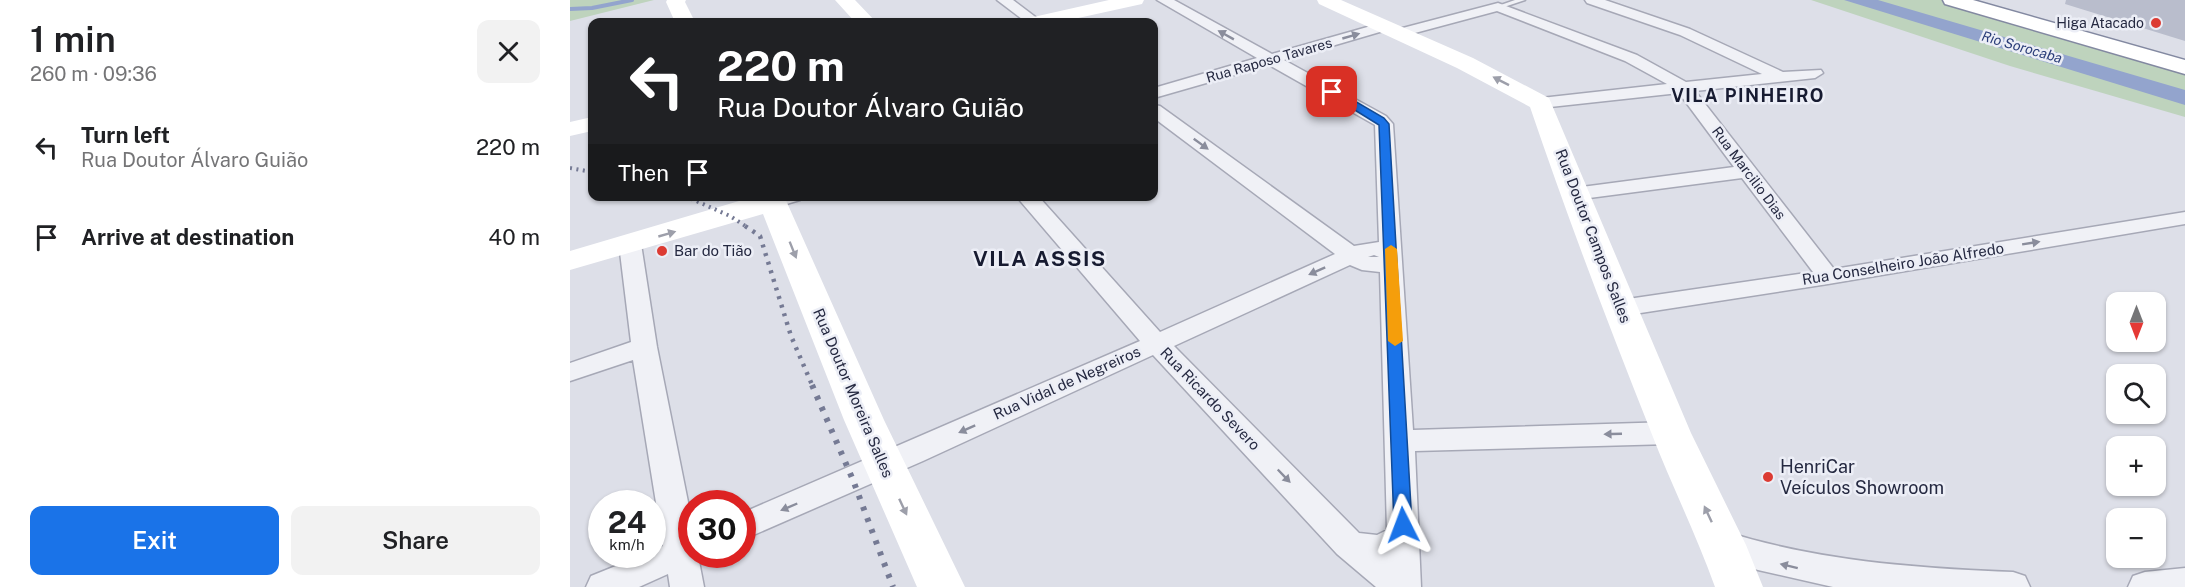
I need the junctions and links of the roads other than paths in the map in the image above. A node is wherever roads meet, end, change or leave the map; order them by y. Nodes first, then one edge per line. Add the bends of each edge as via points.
1 (677, 0) edge
2 (844, 0) edge
3 (1004, 0) edge
4 (1135, 0) edge
5 (1164, 0) edge
6 (1326, 0) edge
7 (1522, 0) edge
8 (1592, 0) edge
9 (1952, 0) edge
10 (1979, 0) edge
11 (1498, 7) junction
12 (683, 18) edge
13 (862, 18) edge
14 (1030, 18) edge
15 (1054, 18) edge
16 (1392, 30) junction
17 (2185, 57) edge
18 (1271, 59) junction
19 (2185, 67) edge
20 (1815, 73) dead end
21 (1782, 77) junction
22 (1684, 88) junction
23 (1158, 92) edge
24 (1541, 103) junction
25 (1158, 113) edge
26 (588, 125) edge
27 (570, 129) edge
28 (1748, 171) junction
29 (1574, 194) junction
30 (1030, 201) edge
31 (772, 205) edge
32 (2185, 218) edge
33 (630, 244) junction
34 (1351, 255) junction
35 (1391, 257) junction
36 (570, 261) edge
37 (1828, 277) junction
38 (1621, 308) junction
39 (1156, 343) junction
40 (644, 347) junction
41 (570, 372) edge
42 (1671, 433) junction
43 (1399, 441) junction
44 (883, 465) junction
45 (678, 512) edge
46 (756, 521) edge
47 (1395, 542) junction
48 (1350, 544) junction
49 (1723, 545) junction
50 (678, 554) edge
51 (686, 568) edge
52 (1910, 582) junction
53 (2185, 583) edge
54 (603, 587) edge
55 (687, 587) edge
56 (941, 587) edge
57 (1402, 587) edge
58 (1739, 587) edge
59 (1824, 587) edge
60 (2013, 587) edge
61 (2145, 587) edge

1 - 12 main road
2 - 13 main road
3 - 14 street
4 - 15 main road
18 -> 5 street
6 - 16 main road
7 - 11 lane
8 - 21 street via 1685,32
9 - 19 main road
10 - 17 main road
11 - 16 street, Rua Raposo Tavares
11 - 22 street, Rua Marcilio Dias via 1631,58
18 -> 16 street, Rua Raposo Tavares
24 -> 16 main road
18 - 23 street, Rua Raposo Tavares
18 - 35 street via 1384,124
20 - 21 street
21 - 22 street
22 - 24 street
22 - 28 street, Rua Marcilio Dias
24 - 29 main road, Rua Doutor Campos Salles
25 -> 34 street
26 - 27 main road
28 - 29 street
28 - 37 street, Rua Marcilio Dias
29 - 38 main road, Rua Doutor Campos Salles
30 - 39 street, Rua Ricardo Severo
33 -> 31 main road
31 -> 44 main road, Rua Doutor Moreira Salles
37 -> 32 street, Rua Conselheiro João Alfredo
33 - 36 main road
33 - 40 street
34 - 35 street, Rua Vidal de Negreiros via 1368,248 1384,250
34 -> 39 street, Rua Vidal de Negreiros
35 - 43 street
37 - 38 street, Rua Conselheiro João Alfredo
38 - 42 main road, Rua Doutor Campos Salles
39 -> 44 street, Rua Vidal de Negreiros
39 -> 48 street, Rua Ricardo Severo
40 - 41 street
40 - 45 street
42 -> 43 street
49 -> 42 main road, Rua Doutor Campos Salles
43 - 47 street
44 -> 46 street, Rua Vidal de Negreiros
44 -> 56 main road, Rua Doutor Moreira Salles
47 - 48 street via 1369,550
47 - 57 street
48 - 57 street, Rua Ricardo Severo
52 -> 49 street via 1800,568
49 - 58 main road, Rua Doutor Campos Salles
50 - 54 street
51 - 55 street
52 - 59 street
52 - 60 street
53 - 61 street

